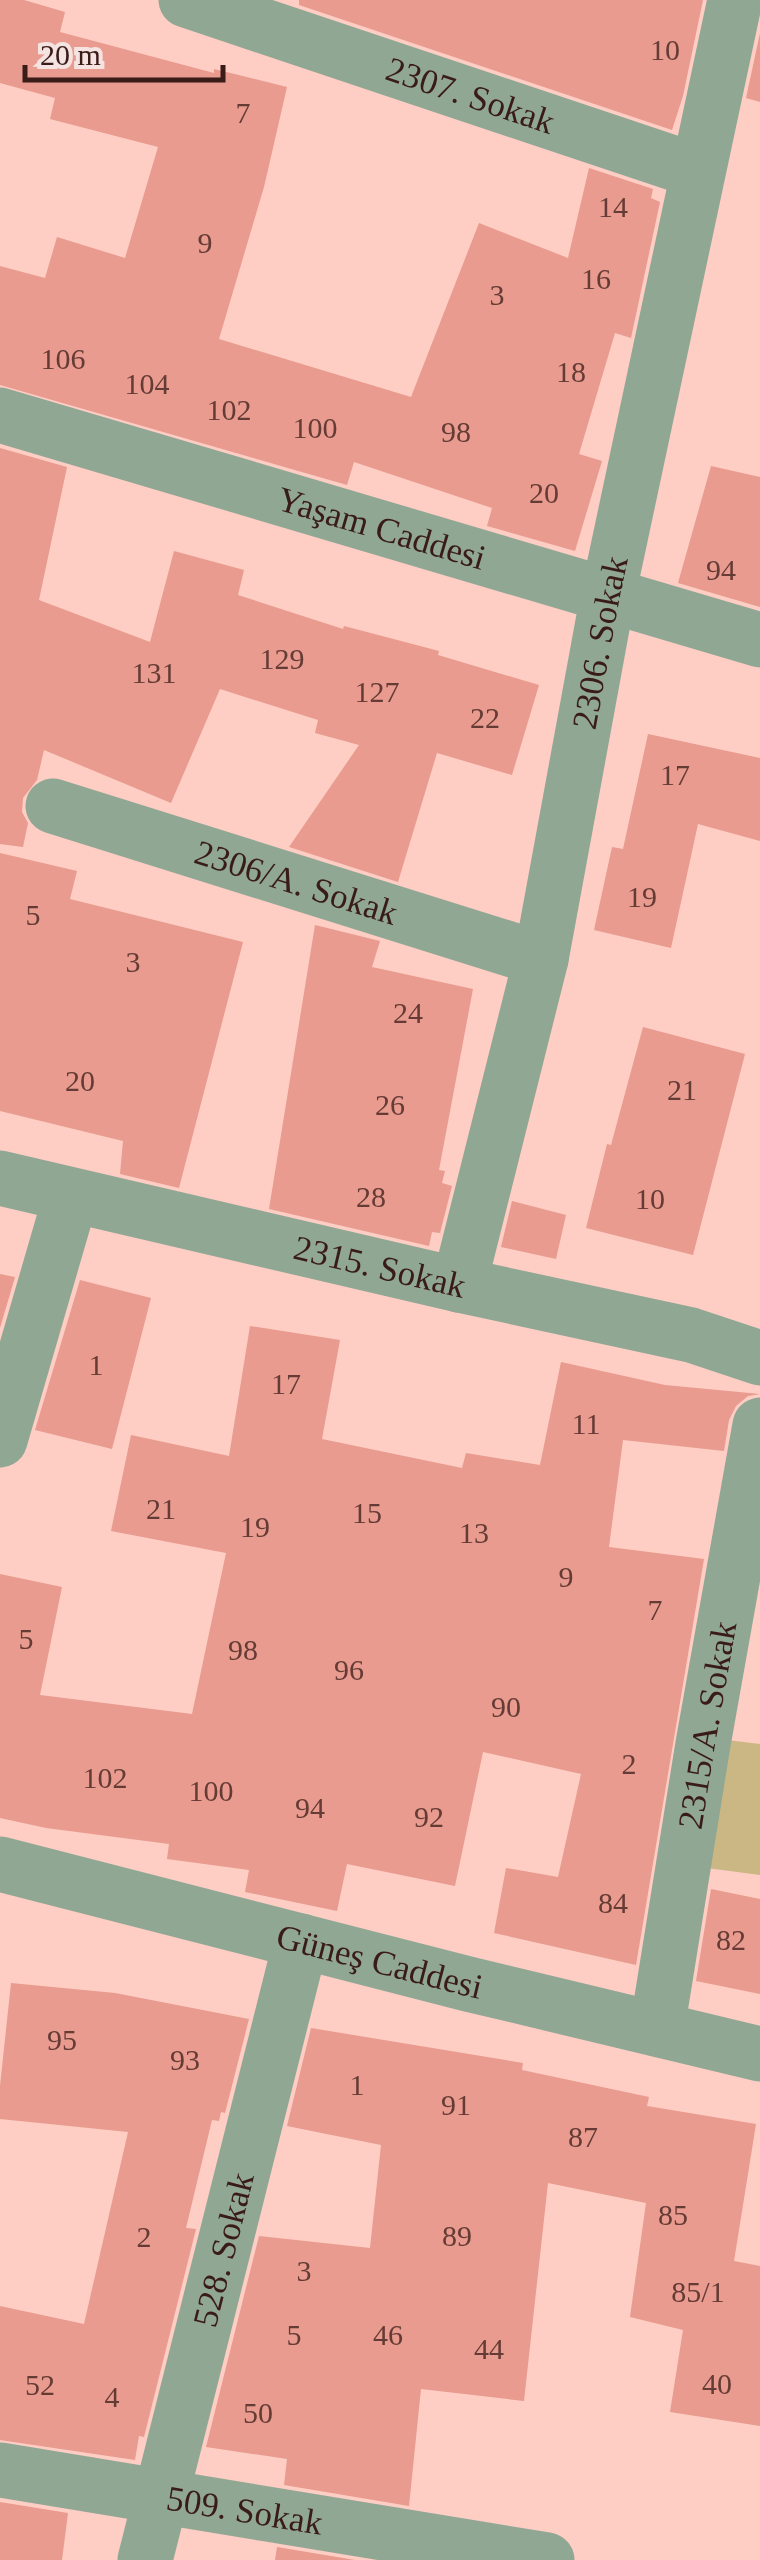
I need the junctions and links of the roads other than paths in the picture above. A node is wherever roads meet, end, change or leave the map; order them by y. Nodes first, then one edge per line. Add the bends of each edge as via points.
1 (186, 0) edge
2 (735, 0) edge
3 (696, 172) junction
4 (0, 415) edge
5 (608, 595) junction
6 (760, 640) edge
7 (53, 806) dead end
8 (542, 959) junction
9 (0, 1178) edge
10 (71, 1196) junction
11 (460, 1286) junction
12 (760, 1358) edge
13 (760, 1425) edge
14 (0, 1440) edge
15 (0, 1864) edge
16 (301, 1941) junction
17 (657, 2029) junction
18 (760, 2054) edge
19 (0, 2470) edge
20 (160, 2497) junction
21 (144, 2560) edge
22 (547, 2560) edge

1 - 3 street, 2307. Sokak
2 - 3 street, 2306. Sokak
3 - 5 street, 2306. Sokak
4 - 5 street, Yaşam Caddesi
5 - 6 street, Yaşam Caddesi
5 - 8 street, 2306. Sokak
7 - 8 street, 2306/A. Sokak
8 - 11 street, 2306. Sokak
9 - 10 street, 2315. Sokak
10 - 11 street, 2315. Sokak
10 - 14 street
11 - 12 street, 2315. Sokak via 691,1335
13 - 17 street, 2315/A. Sokak
15 - 16 street, Güneş Caddesi
16 - 17 street, Güneş Caddesi
16 - 20 street, 528. Sokak
17 - 18 street, Güneş Caddesi
19 - 20 street, 509. Sokak
20 - 21 street, 528. Sokak
20 - 22 street, 509. Sokak

